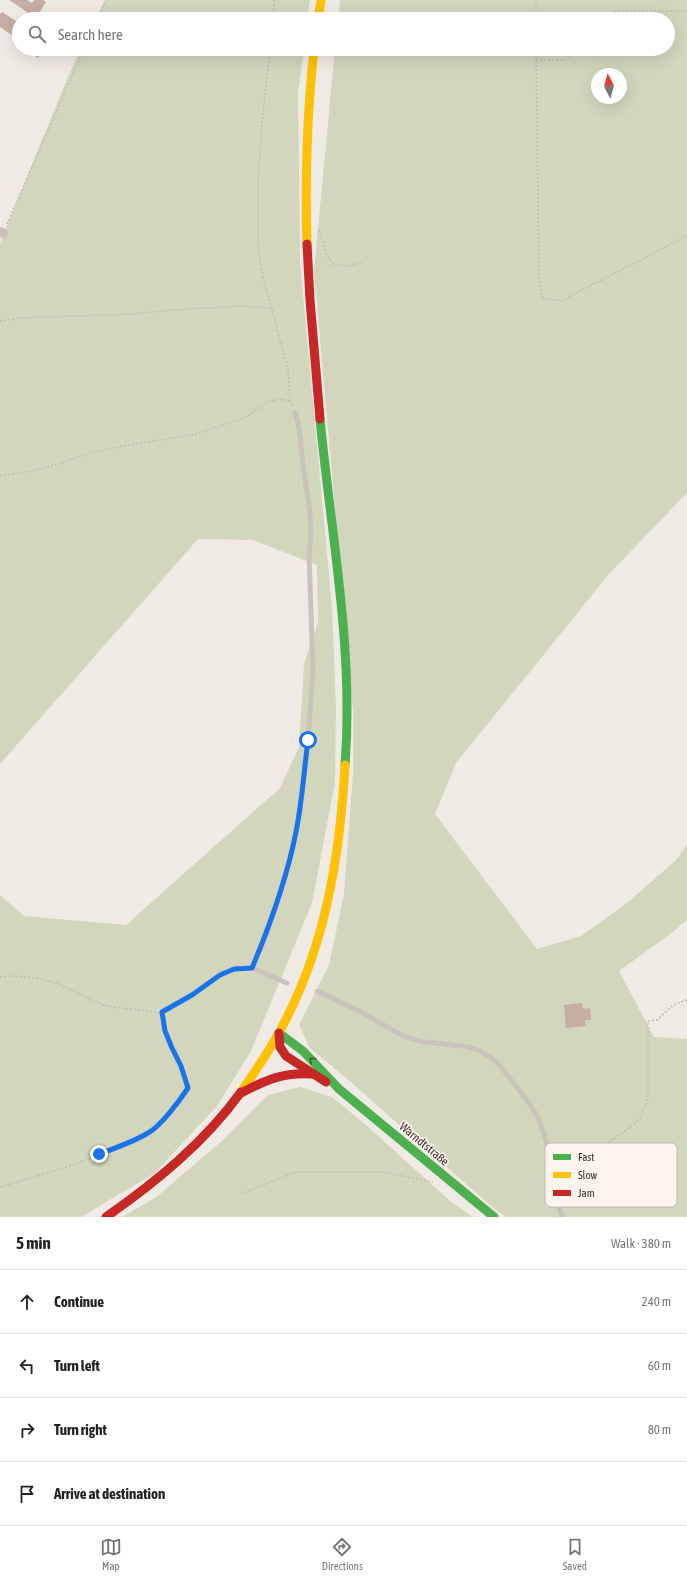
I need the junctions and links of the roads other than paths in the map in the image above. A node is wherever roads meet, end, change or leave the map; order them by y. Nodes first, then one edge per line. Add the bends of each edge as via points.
1 (321, 0) edge
2 (319, 12) edge
3 (313, 56) edge
4 (294, 413) road end
5 (286, 984) dead end
6 (317, 991) dead end
7 (279, 1033) junction
8 (314, 1075) junction
9 (339, 1089) junction
10 (240, 1093) junction
11 (546, 1143) edge
12 (559, 1207) edge
13 (106, 1217) edge
14 (494, 1217) edge
15 (562, 1217) edge

1 - 2 main road
3 - 7 main road via 306,152 306,247 324,452 341,601 348,719 344,800 330,893 312,958
4 - 5 lane via 299,429 310,522 313,670 308,740 300,809 291,856 267,934 252,968
6 - 11 lane via 411,1039 474,1049 488,1055 509,1077 536,1115
7 - 8 main road, Warndtstraße via 283,1053
9 -> 7 main road, Warndtstraße via 322,1069
7 - 10 main road
8 - 9 main road, Warndtstraße
8 - 10 main road via 281,1074
9 - 14 main road, Warndtstraße
10 - 13 main road via 184,1157 145,1190
12 - 15 lane

